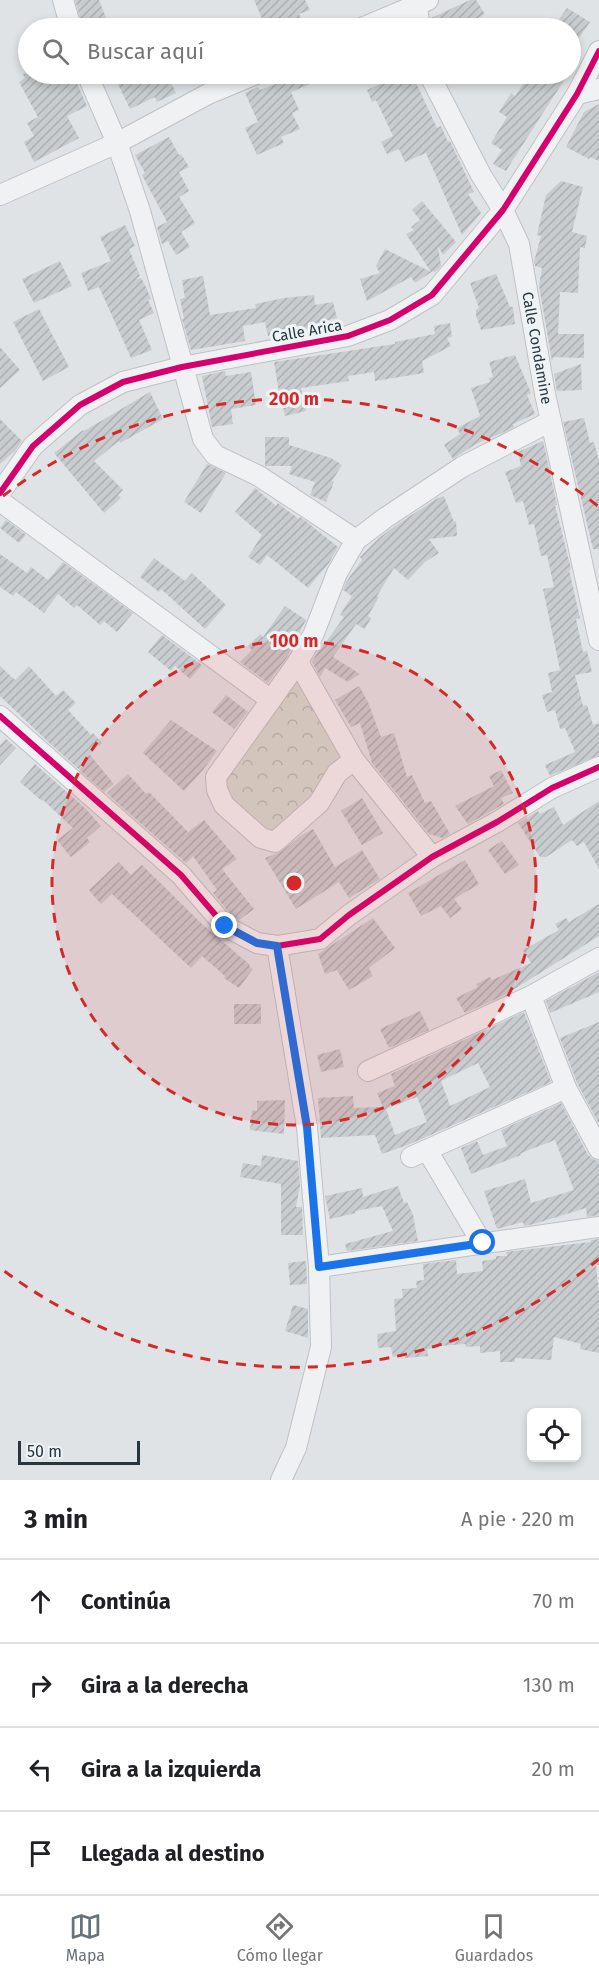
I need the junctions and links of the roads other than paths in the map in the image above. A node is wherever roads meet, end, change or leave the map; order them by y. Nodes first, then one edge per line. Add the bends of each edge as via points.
1 (63, 0) edge
2 (420, 2) edge
3 (68, 18) edge
4 (384, 18) edge
5 (420, 18) edge
6 (599, 51) edge
7 (91, 84) edge
8 (232, 84) edge
9 (434, 84) edge
10 (599, 89) edge
11 (577, 94) junction
12 (117, 143) junction
13 (0, 195) edge
14 (503, 210) junction
15 (182, 367) junction
16 (551, 421) junction
17 (0, 493) edge
18 (0, 501) edge
19 (356, 540) junction
20 (599, 640) edge
21 (298, 662) junction
22 (271, 700) junction
23 (0, 716) edge
24 (354, 760) junction
25 (599, 767) edge
26 (432, 857) junction
27 (277, 946) junction
28 (599, 957) edge
29 (531, 996) junction
30 (368, 1071) dead end
31 (566, 1088) junction
32 (599, 1149) edge
33 (599, 1227) edge
34 (483, 1243) junction
35 (319, 1267) junction
36 (281, 1480) edge

1 - 3 street
2 - 4 street
2 - 5 street
6 - 11 street, Calle Arica
7 - 12 street
8 - 12 street
9 - 14 street, Calle Condamine
10 - 11 street
11 - 14 street, Calle Arica
12 - 13 street
12 - 15 street via 140,211
14 - 15 street, Calle Arica via 432,295 390,320 348,336
14 - 16 street, Calle Condamine via 519,244
15 - 17 street, Calle Arica via 123,382 80,405 33,446
15 - 19 street via 203,439 215,455 259,476
16 - 19 street via 462,467
16 - 20 street, Calle Condamine
18 - 22 street
19 - 21 street
21 - 22 street
21 - 24 street
22 - 24 street via 216,780 224,805 261,838 275,842 319,803 338,773
23 - 27 street via 181,875 225,926 257,943
24 - 26 street
25 - 26 street via 552,788
26 - 27 street via 320,939
27 - 35 street via 307,1127
28 - 29 street
29 - 30 street
29 - 31 street
31 - 32 street
31 - 34 street via 419,1154
33 - 34 street
34 - 35 street
35 - 36 street via 321,1347 296,1448

